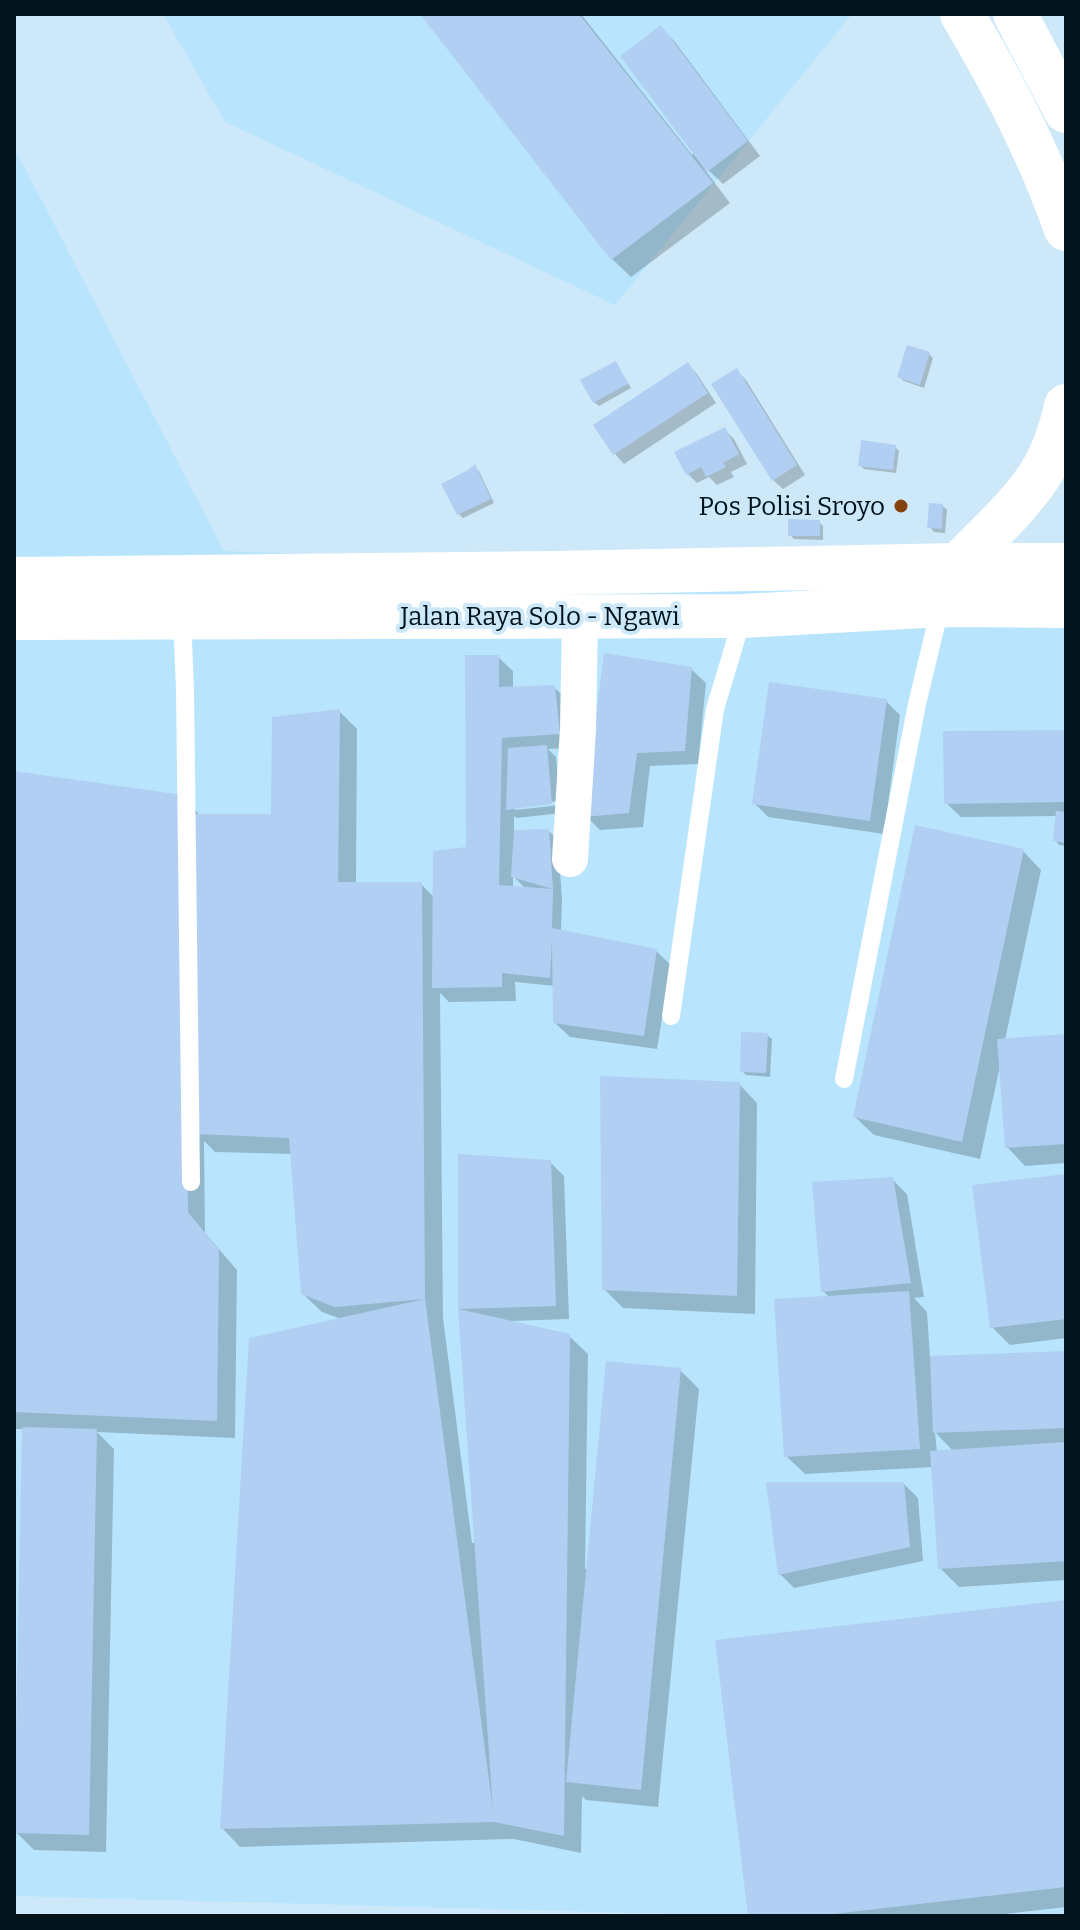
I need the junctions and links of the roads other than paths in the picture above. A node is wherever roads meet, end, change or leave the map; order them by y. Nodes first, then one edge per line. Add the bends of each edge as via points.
1 (962, 14) edge
2 (1015, 14) edge
3 (1066, 111) edge
4 (1066, 229) edge
5 (1066, 406) edge
6 (1066, 565) edge
7 (14, 579) edge
8 (949, 585) junction
9 (1061, 603) edge
10 (743, 616) junction
11 (182, 617) junction
12 (580, 617) junction
13 (14, 618) edge
14 (570, 859) dead end
15 (671, 1016) dead end
16 (844, 1079) dead end
17 (191, 1182) dead end

1 - 4 highway via 1020,117
2 - 3 highway
5 - 8 highway via 1039,475
6 - 8 highway, Jalan Raya Solo - Ngawi
7 - 8 highway, Jalan Raya Solo - Ngawi via 555,573
8 - 9 highway, Jalan Raya Solo - Ngawi
8 - 10 highway, Jalan Raya Solo - Ngawi
8 - 16 lane via 917,704
10 - 12 highway, Jalan Raya Solo - Ngawi
10 - 15 lane via 715,709
11 - 12 highway, Jalan Raya Solo - Ngawi
11 - 13 highway, Jalan Raya Solo - Ngawi
11 - 17 lane
12 - 14 street

